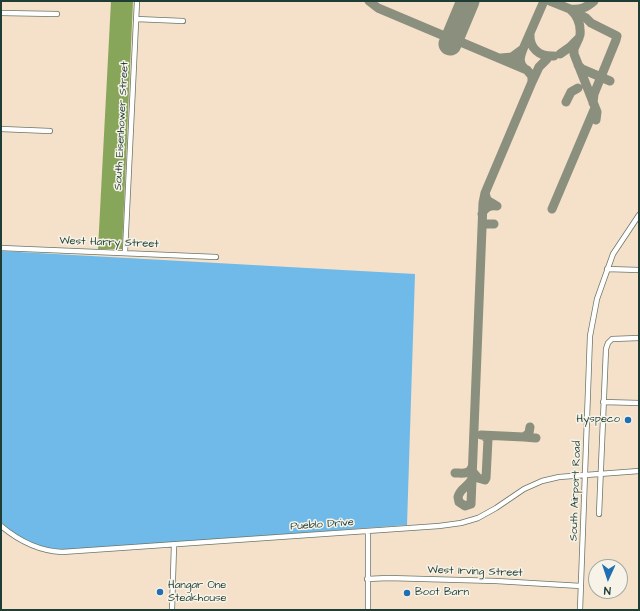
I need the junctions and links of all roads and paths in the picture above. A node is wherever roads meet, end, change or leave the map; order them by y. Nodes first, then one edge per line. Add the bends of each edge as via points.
1 (137, 1) edge
2 (1, 13) edge
3 (58, 14) dead end
4 (136, 19) junction
5 (183, 21) dead end
6 (1, 129) edge
7 (50, 131) dead end
8 (639, 215) edge
9 (1, 248) edge
10 (125, 252) junction
11 (216, 257) dead end
12 (608, 269) junction
13 (639, 270) edge
14 (639, 338) edge
15 (603, 402) junction
16 (639, 403) edge
17 (639, 471) edge
18 (601, 474) junction
19 (585, 476) junction
20 (599, 514) dead end
21 (1, 526) edge
22 (368, 532) junction
23 (174, 545) junction
24 (367, 579) junction
25 (581, 586) junction
26 (172, 610) edge
27 (368, 610) edge
28 (580, 610) edge

1 - 4 street, South Eisenhower Street
2 - 3 street
4 - 5 street
4 - 10 street, South Eisenhower Street
6 - 7 street
8 - 12 street, South Airport Road via 618,246
9 - 10 street, West Harry Street
10 - 11 street, West Harry Street
12 - 13 street
12 - 19 street, South Airport Road via 597,299 590,336
14 - 15 street via 612,339 608,343
15 - 16 street
15 - 18 street
17 - 18 street, Pueblo Drive
18 - 19 street, Pueblo Drive
18 - 20 street
19 - 22 street, Pueblo Drive via 542,481 524,489 487,514 469,521 452,525
19 - 25 street, South Airport Road
21 - 23 street, Pueblo Drive via 19,539 50,552
22 - 23 street, Pueblo Drive
22 - 24 street
23 - 26 street
24 - 25 street, West Irving Street via 496,581
24 - 27 street
25 - 28 street, South Airport Road

